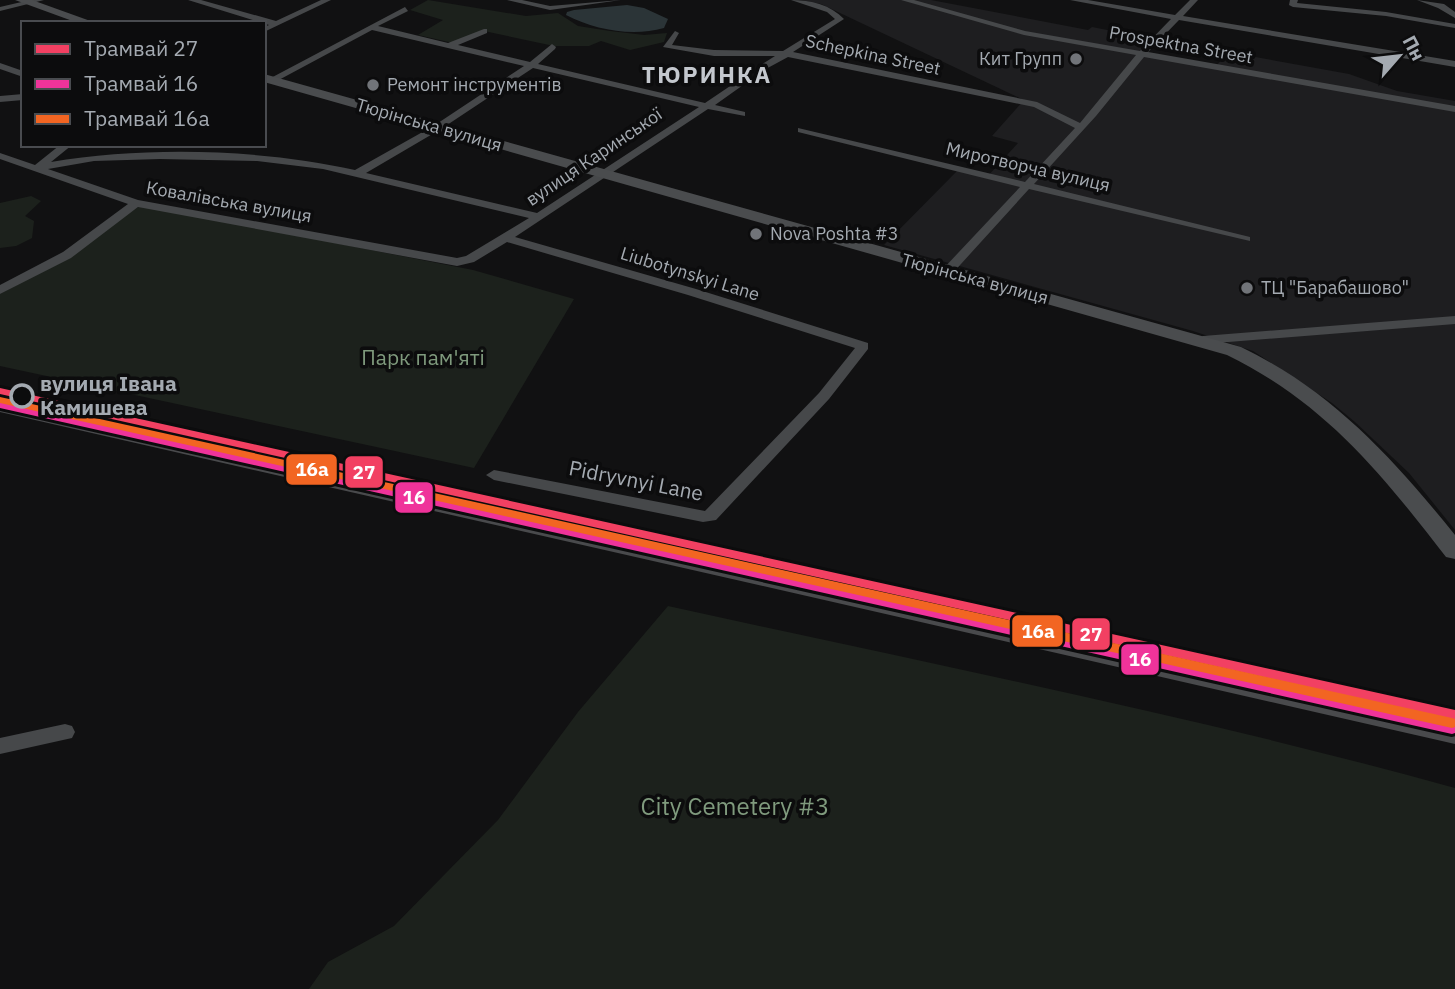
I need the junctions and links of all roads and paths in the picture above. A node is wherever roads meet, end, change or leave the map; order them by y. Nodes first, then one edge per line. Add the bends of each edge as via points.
1 (192, 0) edge
2 (327, 0) edge
3 (511, 0) edge
4 (617, 0) edge
5 (795, 0) edge
6 (905, 0) edge
7 (1073, 0) edge
8 (1194, 0) edge
9 (1294, 0) edge
10 (1421, 0) edge
11 (31, 1) edge
12 (1397, 5) dead end
13 (0, 9) edge
14 (405, 9) dead end
15 (1397, 16) junction
16 (1455, 16) edge
17 (1179, 18) junction
18 (85, 21) edge
19 (266, 21) edge
20 (266, 21) edge
21 (276, 24) junction
22 (1455, 26) edge
23 (370, 27) junction
24 (266, 29) edge
25 (484, 31) dead end
26 (675, 33) dead end
27 (448, 46) junction
28 (552, 47) dead end
29 (788, 54) junction
30 (1142, 55) junction
31 (1455, 64) edge
32 (0, 66) edge
33 (530, 66) junction
34 (764, 67) dead end
35 (725, 68) dead end
36 (21, 73) edge
37 (268, 79) edge
38 (21, 97) edge
39 (0, 99) edge
40 (702, 107) junction
41 (1455, 109) edge
42 (741, 114) dead end
43 (438, 127) junction
44 (1081, 127) junction
45 (801, 130) dead end
46 (64, 147) edge
47 (0, 156) edge
48 (37, 168) junction
49 (356, 174) junction
50 (601, 174) junction
51 (1026, 184) junction
52 (136, 204) junction
53 (537, 216) junction
54 (506, 239) junction
55 (1246, 239) dead end
56 (457, 262) joint
57 (947, 272) junction
58 (0, 290) edge
59 (1455, 320) edge
60 (1203, 340) junction
61 (863, 346) joint
62 (0, 405) edge
63 (494, 475) dead end
64 (1455, 551) edge
65 (65, 732) dead end
66 (1455, 732) edge
67 (0, 746) edge

1 - 19 street
2 - 21 street
3 - 4 street via 545,8
5 - 29 street via 830,10 840,19
6 - 30 street, Prospektna Street via 1024,33
7 - 17 street
8 - 17 street
9 - 15 street via 1293,5
10 - 16 street
11 - 13 street
11 - 18 main road
12 - 15 street
14 - 23 street
15 - 22 street
17 - 30 street
17 - 31 street
20 - 21 street
21 - 24 street
23 - 27 street
23 - 37 street
25 - 27 street
26 - 29 street, Schepkina Street via 667,47
27 - 33 street
28 - 33 street
29 - 34 street
29 - 44 street, Schepkina Street via 1037,105
30 - 41 street, Prospektna Street
30 - 44 street
32 - 36 street
33 - 40 street
33 - 43 street
35 - 40 street, вулиця Каринської via 749,78
37 - 43 main road, Тюрінська вулиця
38 - 39 street
40 - 42 street
40 - 50 street, вулиця Каринської
43 - 49 street
43 - 50 main road, Тюрінська вулиця
44 - 51 street
45 - 51 street, Миротворча вулиця
46 - 48 street
47 - 48 street, Ковалівська вулиця
48 - 49 street via 94,158 160,156 257,158
48 - 52 street, Ковалівська вулиця
49 - 53 street
50 - 53 street, вулиця Каринської
50 - 57 main road, Тюрінська вулиця
51 - 55 street, Миротворча вулиця
51 - 57 street
52 - 56 street, Ковалівська вулиця
52 - 58 street via 67,255
53 - 54 street, вулиця Каринської
54 - 56 street, вулиця Каринської
54 - 61 street, Liubotynskyi Lane
57 - 60 main road, Тюрінська вулиця
59 - 60 street
60 - 64 main road, Тюрінська вулиця via 1265,365 1329,413 1399,481
61 - 63 street, Pidryvnyi Lane via 824,396 710,516
62 - 66 main road
65 - 67 street

